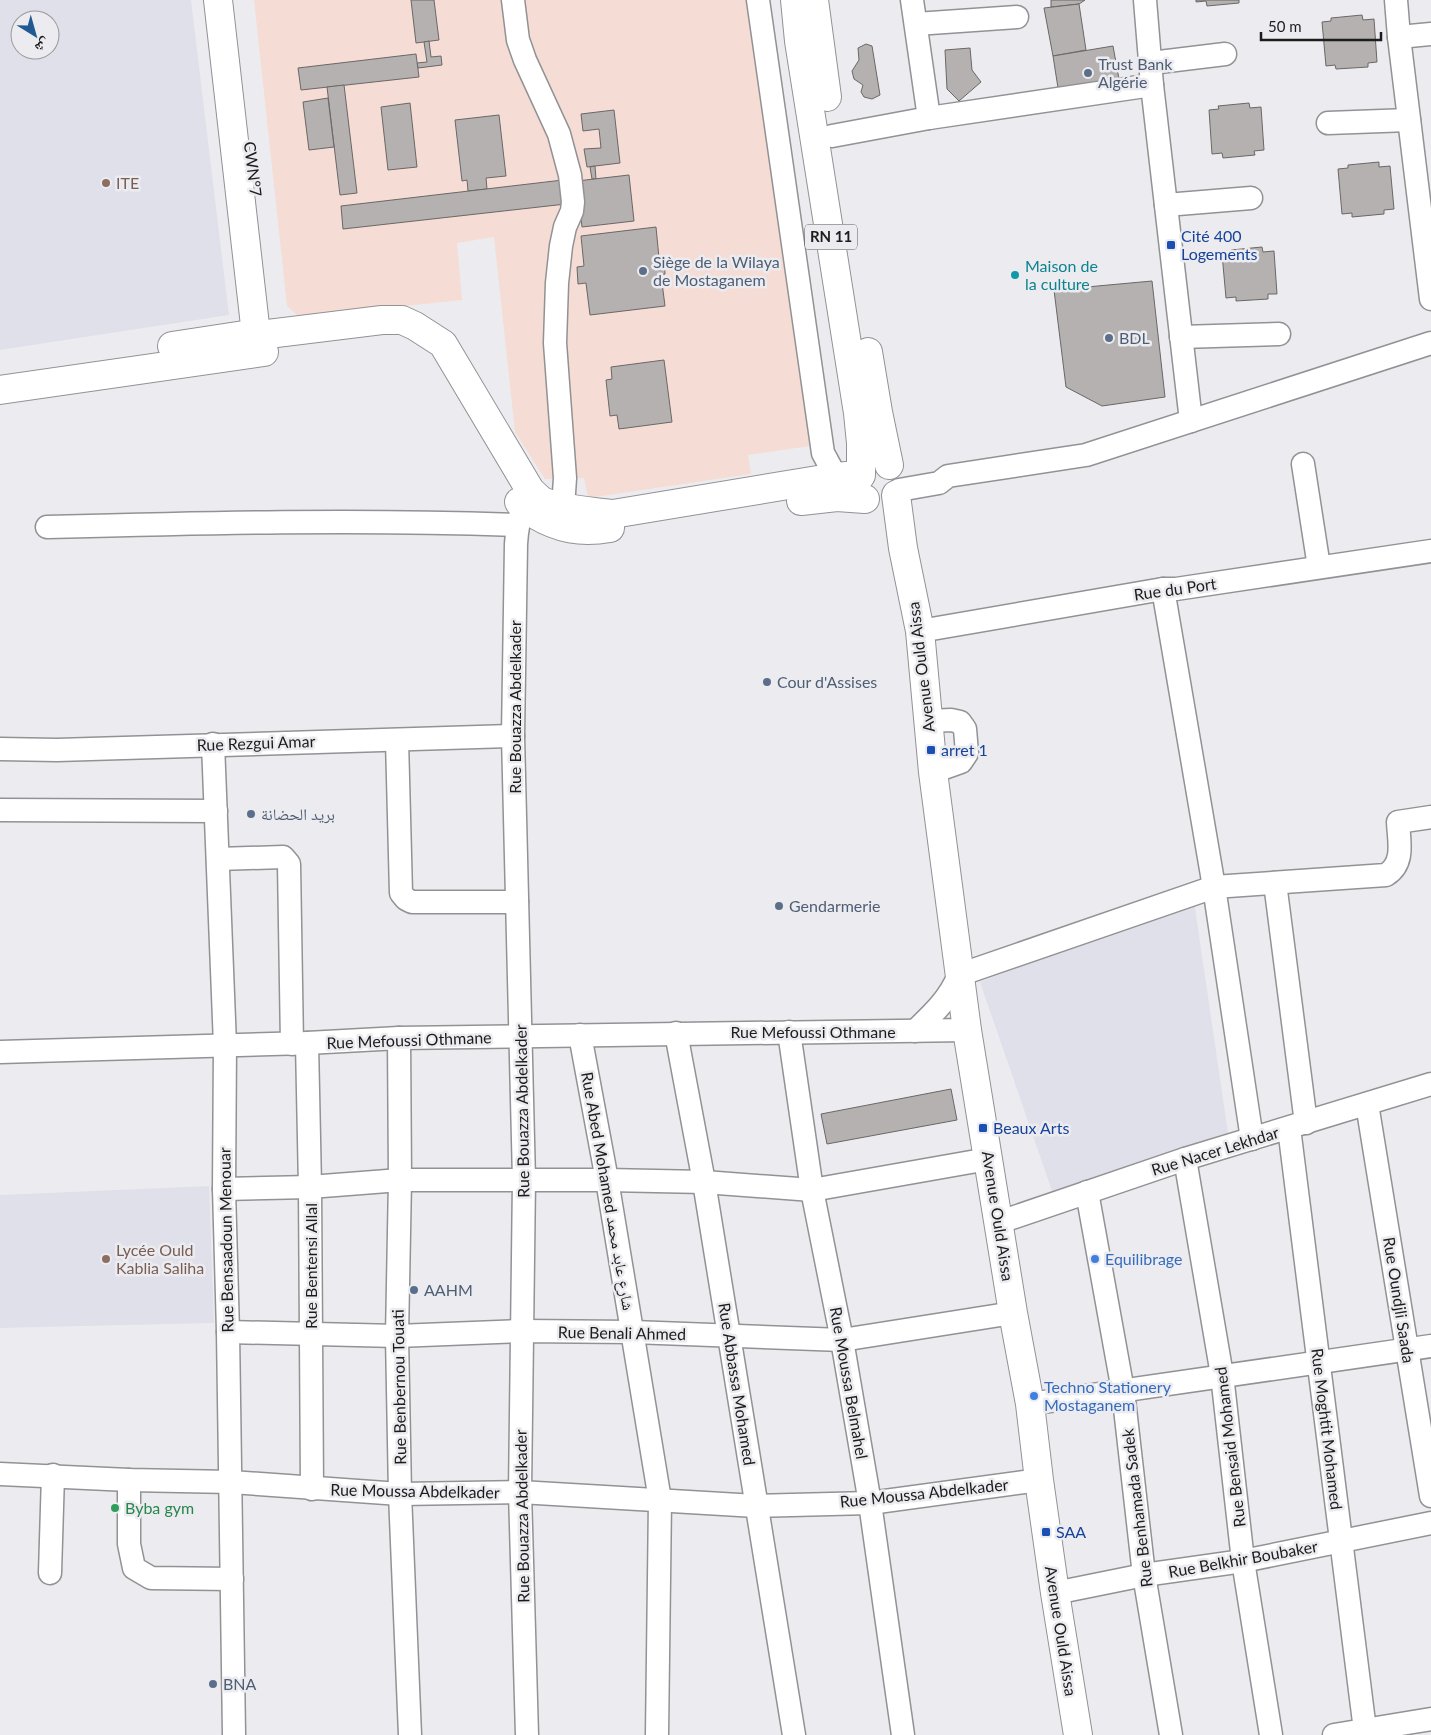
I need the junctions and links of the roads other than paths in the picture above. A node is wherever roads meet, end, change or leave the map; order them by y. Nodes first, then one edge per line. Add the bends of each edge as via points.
1 (218, 0) edge
2 (233, 0) edge
3 (513, 0) edge
4 (758, 0) edge
5 (795, 0) edge
6 (814, 0) edge
7 (912, 0) edge
8 (1145, 0) edge
9 (1396, 0) edge
10 (1017, 17) dead end
11 (916, 24) junction
12 (1431, 34) edge
13 (1399, 37) junction
14 (1225, 54) dead end
15 (1151, 63) junction
16 (1152, 85) junction
17 (929, 118) junction
18 (1409, 120) junction
19 (1328, 123) dead end
20 (832, 136) junction
21 (1251, 198) dead end
22 (1166, 205) junction
23 (1431, 299) edge
24 (1278, 334) dead end
25 (1181, 337) junction
26 (266, 340) junction
27 (1431, 343) edge
28 (0, 374) edge
29 (0, 390) edge
30 (1190, 421) junction
31 (1303, 464) dead end
32 (876, 485) junction
33 (523, 507) junction
34 (562, 517) junction
35 (46, 527) dead end
36 (1431, 551) edge
37 (1319, 567) junction
38 (1163, 589) junction
39 (920, 631) junction
40 (929, 721) junction
41 (513, 736) junction
42 (397, 740) junction
43 (213, 744) junction
44 (0, 749) edge
45 (933, 772) junction
46 (0, 810) edge
47 (216, 811) junction
48 (1431, 817) edge
49 (218, 859) junction
50 (1275, 883) junction
51 (1214, 887) junction
52 (517, 902) junction
53 (960, 975) junction
54 (967, 1030) junction
55 (915, 1031) junction
56 (789, 1032) junction
57 (676, 1033) junction
58 (580, 1035) junction
59 (520, 1037) junction
60 (399, 1038) junction
61 (299, 1043) junction
62 (225, 1045) junction
63 (0, 1052) edge
64 (1431, 1084) edge
65 (1367, 1104) junction
66 (1298, 1126) junction
67 (1252, 1139) junction
68 (1185, 1159) junction
69 (988, 1160) junction
70 (400, 1180) junction
71 (524, 1180) junction
72 (606, 1180) junction
73 (704, 1182) junction
74 (310, 1187) junction
75 (224, 1189) junction
76 (812, 1190) junction
77 (1087, 1192) junction
78 (1000, 1222) junction
79 (1014, 1313) junction
80 (522, 1331) junction
81 (228, 1332) junction
82 (633, 1332) junction
83 (311, 1335) junction
84 (397, 1336) junction
85 (728, 1336) junction
86 (842, 1340) junction
87 (1431, 1346) edge
88 (1407, 1350) junction
89 (1319, 1364) junction
90 (1222, 1375) junction
91 (1123, 1391) junction
92 (1030, 1404) junction
93 (0, 1474) edge
94 (52, 1475) junction
95 (129, 1480) junction
96 (1039, 1480) junction
97 (231, 1482) junction
98 (312, 1489) junction
99 (520, 1492) junction
100 (400, 1494) junction
101 (1431, 1496) edge
102 (660, 1500) junction
103 (870, 1503) junction
104 (756, 1506) junction
105 (1431, 1524) edge
106 (1341, 1541) junction
107 (1243, 1560) junction
108 (50, 1573) dead end
109 (1144, 1575) junction
110 (232, 1579) junction
111 (1055, 1593) junction
112 (1431, 1719) edge
113 (1365, 1730) junction
114 (234, 1735) edge
115 (410, 1735) edge
116 (527, 1735) edge
117 (657, 1735) edge
118 (794, 1735) edge
119 (903, 1735) edge
120 (1078, 1735) edge
121 (1171, 1735) edge
122 (1270, 1735) edge
123 (1334, 1735) edge

1 - 26 main road
2 - 26 main road, CWN°7
3 - 34 street via 518,40 559,134 570,175 573,202 561,246 557,283 555,342 565,478
4 - 32 street via 823,453
5 - 32 main road, RN 11 via 861,443
6 - 20 main road, RN 11
7 - 11 street
8 - 15 street
9 - 13 street
10 - 11 street
11 - 17 street
12 - 13 street
13 - 18 street
14 - 15 street
15 - 16 street
16 - 17 street
16 - 22 street
17 - 20 street
18 - 19 street
18 - 23 street
20 - 32 main road, RN 11 via 878,412
21 - 22 street
22 - 25 street
24 - 25 street
25 - 30 street
26 - 28 main road via 244,335
26 - 29 main road
26 - 33 main road via 379,336 412,343 437,365
27 - 30 street
30 - 32 street via 1086,455 948,476 939,483
31 - 37 street
32 - 34 main road via 613,514 584,512
32 - 34 main road via 837,496 596,530
32 - 39 main road, Avenue Ould Aissa via 903,548
33 - 34 main road via 544,520
33 - 35 street via 405,521
33 - 41 street, Rue Bouazza Abdelkader
36 - 37 street, Rue du Port
37 - 38 street, Rue du Port
38 - 39 street, Rue du Port
38 - 51 street
39 - 40 main road, Avenue Ould Aissa
40 - 45 main road, Avenue Ould Aissa
40 - 45 street via 960,722 965,729 967,753 961,762
41 - 42 street, Rue Rezgui Amar
41 - 52 street, Rue Bouazza Abdelkader
42 - 43 street, Rue Rezgui Amar
42 - 52 street via 401,893 412,902
43 - 44 street, Rue Rezgui Amar
43 - 47 street, Rue Bensaadoun Menouar
45 - 53 main road, Avenue Ould Aissa
46 - 47 street
47 - 49 street, Rue Bensaadoun Menouar
48 - 50 street via 1398,822 1399,861 1386,875
49 - 61 street, Rue Bentensi Allal via 283,857 289,864
49 - 62 street, Rue Bensaadoun Menouar
50 - 51 street
50 - 66 street, Rue Moghtit Mohamed
51 - 53 street
51 - 67 street
52 - 59 street, Rue Bouazza Abdelkader
53 - 54 main road, Avenue Ould Aissa
53 - 55 street via 946,1000
54 - 55 street, Rue Mefoussi Othmane
54 - 69 main road, Avenue Ould Aissa
55 - 56 street, Rue Mefoussi Othmane
56 - 57 street, Rue Mefoussi Othmane
56 - 76 street, Rue Moussa Belmahel
57 - 58 street, Rue Mefoussi Othmane
57 - 73 street, Rue Abbassa Mohamed
58 - 59 street, Rue Mefoussi Othmane
58 - 72 street, Rue Abed Mohamed شارع عابد محمد
59 - 60 street, Rue Mefoussi Othmane
59 - 71 street, Rue Bouazza Abdelkader
60 - 61 street, Rue Mefoussi Othmane
60 - 70 street, Rue Benbernou Touati
61 - 62 street, Rue Mefoussi Othmane
61 - 74 street, Rue Bentensi Allal
62 - 63 street, Rue Mefoussi Othmane
62 - 75 street, Rue Bensaadoun Menouar
64 - 65 street, Rue Nacer Lekhdar
65 - 66 street, Rue Nacer Lekhdar
65 - 88 street, Rue Oundjli Saada
66 - 67 street, Rue Nacer Lekhdar
66 - 89 street, Rue Moghtit Mohamed
67 - 68 street, Rue Nacer Lekhdar
68 - 77 street, Rue Nacer Lekhdar
68 - 90 street, Rue Bensaid Mohamed
69 - 76 street
69 - 78 main road, Avenue Ould Aissa
70 - 71 street
70 - 74 street
70 - 84 street, Rue Benbernou Touati
71 - 72 street
71 - 80 street, Rue Bouazza Abdelkader
72 - 73 street
72 - 82 street, Rue Abed Mohamed شارع عابد محمد
73 - 76 street
73 - 85 street, Rue Abbassa Mohamed
74 - 75 street
74 - 83 street, Rue Bentensi Allal
75 - 81 street, Rue Bensaadoun Menouar
76 - 86 street, Rue Moussa Belmahel
77 - 78 street, Rue Nacer Lekhdar
77 - 91 street, Rue Benhamada Sadek
78 - 79 main road, Avenue Ould Aissa
79 - 86 street, Rue Benali Ahmed
79 - 92 main road, Avenue Ould Aissa
80 - 82 street, Rue Benali Ahmed
80 - 84 street, Rue Benali Ahmed
80 - 99 street, Rue Bouazza Abdelkader
81 - 83 street, Rue Benali Ahmed
81 - 97 street, Rue Bensaadoun Menouar
82 - 85 street, Rue Benali Ahmed
82 - 102 street, Rue Abed Mohamed شارع عابد محمد
83 - 84 street, Rue Benali Ahmed
83 - 98 street, Rue Bentensi Allal
84 - 100 street, Rue Benbernou Touati
85 - 86 street, Rue Benali Ahmed
85 - 104 street, Rue Abbassa Mohamed
86 - 103 street, Rue Moussa Belmahel
87 - 88 street
88 - 89 street
88 - 101 street, Rue Oundjli Saada
89 - 90 street
89 - 106 street, Rue Moghtit Mohamed
90 - 91 street
90 - 107 street, Rue Bensaid Mohamed
91 - 92 street
91 - 109 street, Rue Benhamada Sadek
92 - 96 main road, Avenue Ould Aissa
93 - 94 street, Rue Moussa Abdelkader
94 - 95 street, Rue Moussa Abdelkader
94 - 108 street
95 - 97 street, Rue Moussa Abdelkader
95 - 110 street via 129,1544 134,1568 151,1578
96 - 103 street, Rue Moussa Abdelkader
96 - 111 main road, Avenue Ould Aissa
97 - 98 street, Rue Moussa Abdelkader
97 - 110 street, Rue Bensaadoun Menouar
98 - 100 street, Rue Moussa Abdelkader
99 - 100 street, Rue Moussa Abdelkader
99 - 102 street, Rue Moussa Abdelkader
99 - 116 street, Rue Bouazza Abdelkader
100 - 115 street, Rue Benbernou Touati
102 - 104 street, Rue Moussa Abdelkader
102 - 117 street, Rue Abed Mohamed شارع عابد محمد
103 - 104 street, Rue Moussa Abdelkader
103 - 119 street, Rue Moussa Belmahel
104 - 118 street, Rue Abbassa Mohamed
105 - 106 street, Rue Belkhir Boubaker
106 - 107 street, Rue Belkhir Boubaker
106 - 113 street, Rue Moghtit Mohamed
107 - 109 street, Rue Belkhir Boubaker
107 - 122 street, Rue Bensaid Mohamed
109 - 111 street, Rue Belkhir Boubaker
109 - 121 street, Rue Benhamada Sadek
110 - 114 street, Rue Bensaadoun Menouar
111 - 120 main road, Avenue Ould Aissa
112 - 113 street
113 - 123 street

